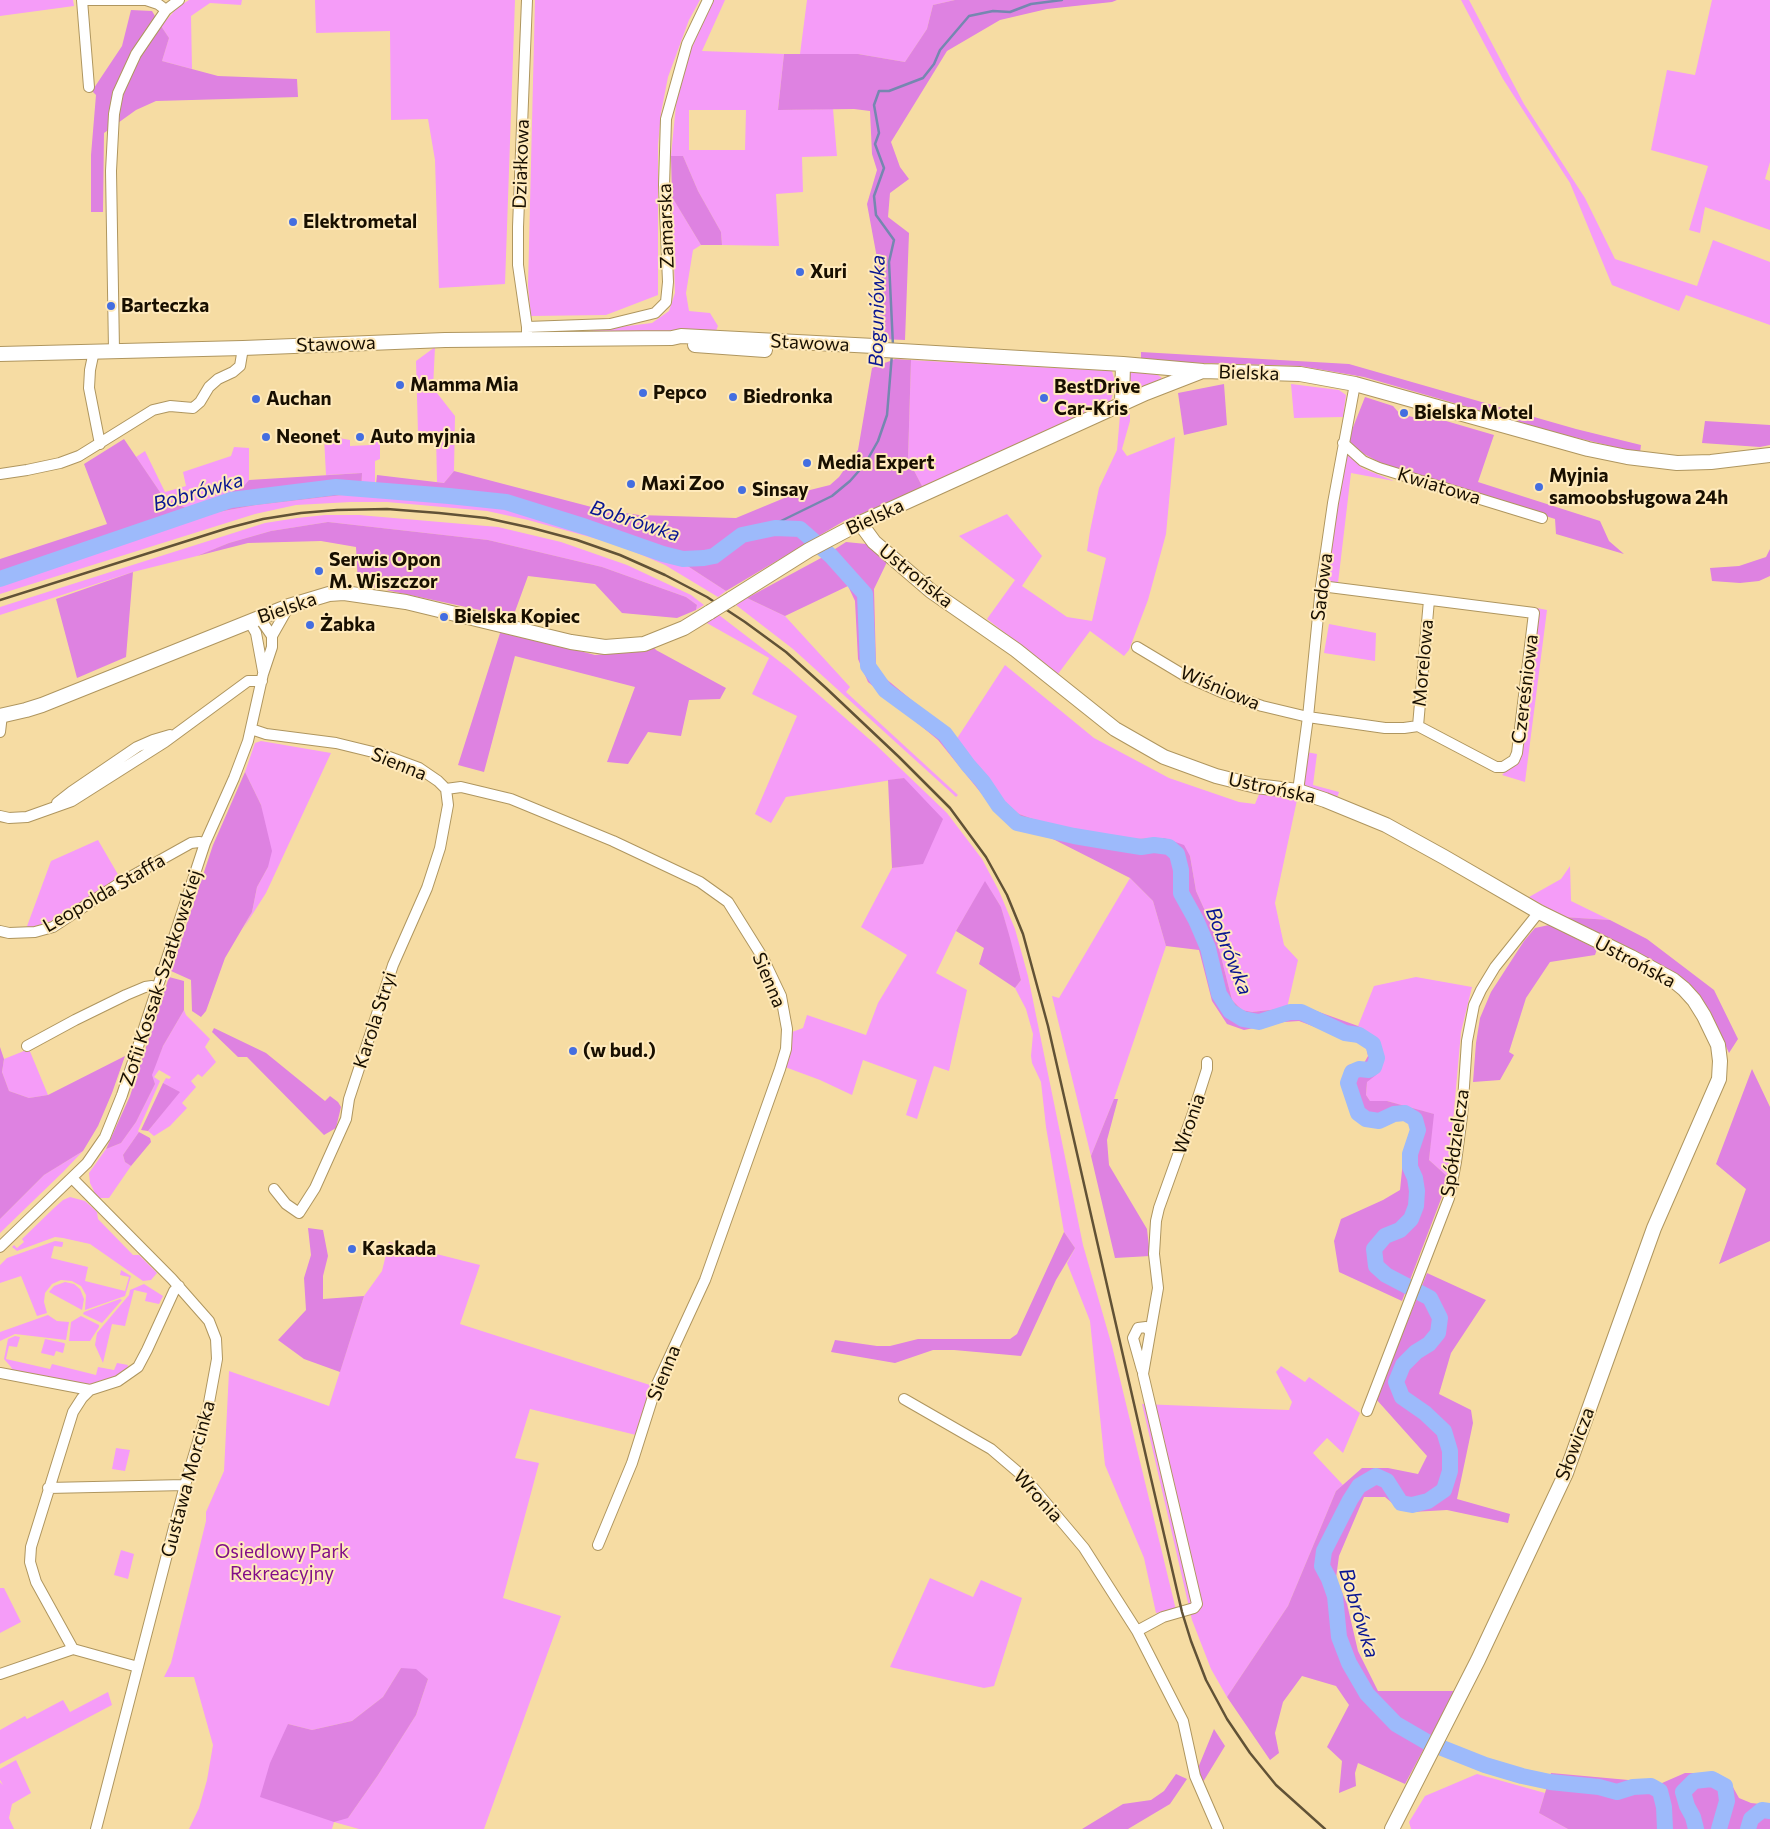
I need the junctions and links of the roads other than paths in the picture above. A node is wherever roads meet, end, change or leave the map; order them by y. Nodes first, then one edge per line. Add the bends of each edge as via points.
1 (82, 0) edge
2 (178, 0) edge
3 (528, 0) edge
4 (708, 0) edge
5 (166, 10) junction
6 (89, 87) dead end
7 (527, 333) junction
8 (672, 338) junction
9 (822, 344) junction
10 (243, 348) junction
11 (114, 350) junction
12 (884, 350) junction
13 (94, 351) junction
14 (792, 351) junction
15 (0, 354) edge
16 (1123, 364) junction
17 (1203, 371) junction
18 (1355, 384) junction
19 (1122, 403) junction
20 (1343, 443) junction
21 (100, 444) junction
22 (1770, 455) edge
23 (0, 474) edge
24 (1542, 518) dead end
25 (860, 523) junction
26 (1321, 586) junction
27 (1429, 600) junction
28 (289, 606) junction
29 (254, 619) junction
30 (272, 636) junction
31 (1137, 647) dead end
32 (263, 678) junction
33 (1, 715) edge
34 (1308, 717) junction
35 (1418, 726) junction
36 (251, 729) junction
37 (0, 732) edge
38 (446, 789) junction
39 (1298, 791) junction
40 (0, 816) edge
41 (205, 843) junction
42 (1539, 912) junction
43 (0, 931) edge
44 (158, 989) junction
45 (1718, 1045) joint
46 (27, 1046) dead end
47 (1207, 1062) dead end
48 (72, 1178) junction
49 (274, 1189) dead end
50 (0, 1248) edge
51 (179, 1286) junction
52 (1150, 1332) junction
53 (0, 1373) edge
54 (1143, 1374) junction
55 (90, 1390) junction
56 (904, 1399) dead end
57 (1367, 1411) dead end
58 (185, 1486) junction
59 (48, 1488) junction
60 (598, 1545) dead end
61 (1137, 1631) junction
62 (73, 1649) junction
63 (138, 1668) junction
64 (0, 1674) edge
65 (96, 1829) edge
66 (1218, 1829) edge
67 (1392, 1829) edge

1 - 5 street via 146,0
1 - 6 street
2 - 5 street
3 - 7 street, Działkowa via 518,227 518,265
4 - 7 street, Zamarska via 688,44 666,119 666,302 655,313 610,324
5 - 11 street via 136,54 118,93 114,114 111,171
7 - 8 street, Stawowa
7 - 10 street, Stawowa via 445,340
8 - 9 street, Stawowa
8 - 14 street, Stawowa via 701,346
9 - 12 street, Stawowa via 874,346
9 - 14 street
10 - 11 street, Stawowa
10 - 21 street via 240,366 209,387 193,408 170,406 153,410
11 - 13 street, Stawowa
12 - 14 street, Stawowa via 850,354
12 - 16 street
13 - 15 street, Stawowa
13 - 21 street via 89,388
16 - 17 street
16 - 19 street
17 - 18 street, Bielska via 1300,374
17 - 19 street, Bielska
18 - 20 street, Sadowa
18 - 22 street, Bielska via 1627,457 1677,463
19 - 25 street, Bielska
20 - 24 street, Kwiatowa via 1363,461 1379,468
20 - 26 street, Sadowa
21 - 23 street via 60,463
25 - 28 street, Bielska, bridge via 684,628 644,644 605,647 571,642 406,602 344,593
25 - 39 street, Ustrońska via 874,542 931,591 1016,650 1115,729 1164,757 1216,776 1256,786
26 - 27 street, Czereśniowa
26 - 34 street, Sadowa
27 - 35 street, Morelowa
27 - 35 street, Czereśniowa via 1534,613 1514,760 1496,767
28 - 29 street, Bielska
28 - 30 street, Zofii Kossak-Szatkowskiej
29 - 30 street
29 - 32 street
29 - 33 street, Bielska via 42,705
30 - 32 street, Zofii Kossak-Szatkowskiej
31 - 34 street, Wiśniowa via 1187,677 1221,692
32 - 36 street, Zofii Kossak-Szatkowskiej
32 - 40 street via 248,682 165,742 72,801 26,817
33 - 37 street
34 - 35 street via 1386,728
34 - 39 street, Sadowa
36 - 38 street, Sienna via 380,754 419,768
36 - 41 street, Zofii Kossak-Szatkowskiej via 234,778
38 - 49 street, Karola Stryi via 448,805 440,848 427,888 393,965 348,1100 346,1119 300,1214
38 - 60 street, Sienna via 461,787 511,799 613,841 700,882 728,902 763,958 781,996 787,1029 786,1050 780,1069 706,1280 657,1384 632,1463
39 - 42 street, Ustrońska via 1386,825
41 - 43 street, Leopolda Staffa via 191,843 123,881 53,927 34,932
41 - 44 street, Zofii Kossak-Szatkowskiej
42 - 45 street, Ustrońska via 1672,980 1694,1000
42 - 57 street, Spółdzielcza via 1496,968 1474,1005 1449,1198
44 - 46 street via 145,987 126,995
44 - 48 street, Zofii Kossak-Szatkowskiej via 105,1137
45 - 67 street, Słowicza via 1719,1079 1654,1228 1566,1472 1478,1660
47 - 52 street, Wronia via 1156,1221 1154,1254 1158,1288
48 - 50 street, Zofii Kossak-Szatkowskiej
48 - 51 street, Gustawa Morcinka
51 - 55 street via 138,1367 118,1381
51 - 58 street, Gustawa Morcinka via 210,1321 216,1339 217,1359 208,1408
52 - 54 street, Wronia
52 - 54 street, Wronia via 1146,1327 1138,1328 1133,1338
53 - 55 street
54 - 61 street, Wronia via 1197,1604 1194,1608 1148,1623
55 - 59 street via 73,1412
56 - 61 street, Wronia via 991,1449 1025,1478 1084,1548
58 - 59 street
58 - 63 street, Gustawa Morcinka
59 - 62 street via 31,1547 30,1562 36,1582
61 - 66 street, Wronia via 1182,1721 1194,1776
62 - 63 street
62 - 64 street
63 - 65 street, Gustawa Morcinka

